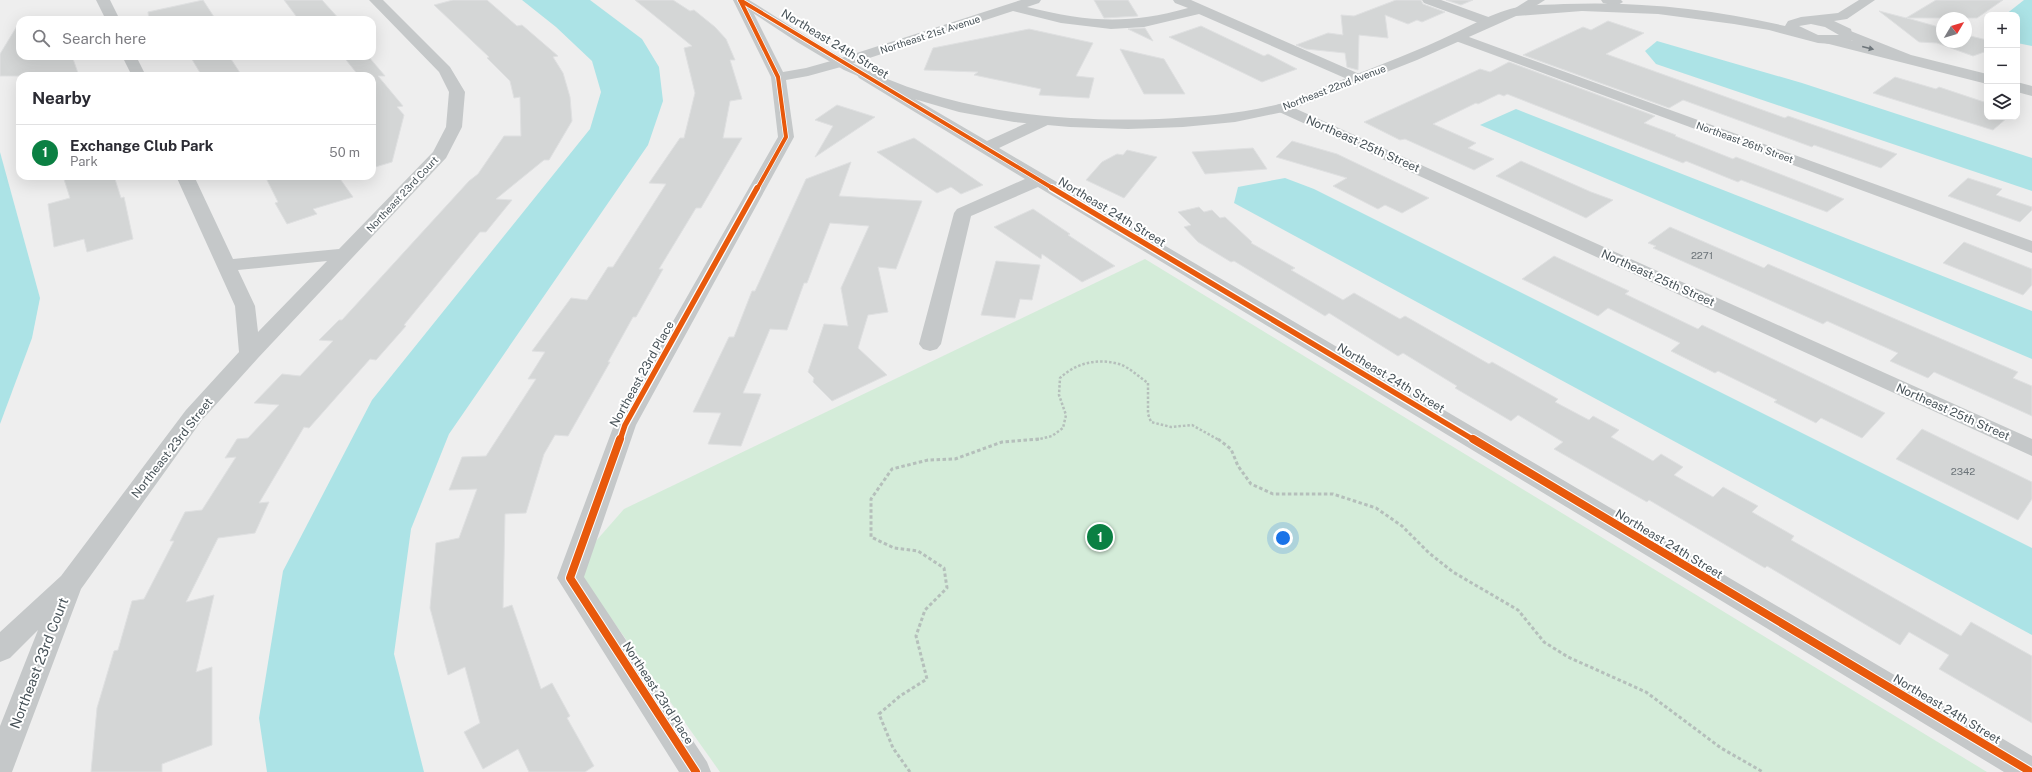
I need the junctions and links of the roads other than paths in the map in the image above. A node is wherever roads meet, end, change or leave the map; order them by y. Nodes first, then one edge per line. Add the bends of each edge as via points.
1 (104, 0) edge
2 (376, 0) edge
3 (740, 0) edge
4 (1034, 0) edge
5 (1428, 0) edge
6 (1538, 0) edge
7 (1868, 0) edge
8 (1612, 1) edge
9 (1194, 3) edge
10 (1013, 7) junction
11 (1516, 12) junction
12 (111, 16) edge
13 (1489, 22) junction
14 (1844, 27) junction
15 (1799, 28) junction
16 (1458, 37) junction
17 (1830, 40) junction
18 (1906, 58) junction
19 (131, 60) edge
20 (843, 62) junction
21 (136, 72) edge
22 (864, 75) junction
23 (778, 77) junction
24 (1984, 78) edge
25 (1359, 79) junction
26 (2020, 88) edge
27 (2032, 91) edge
28 (1283, 108) junction
29 (1046, 120) junction
30 (986, 148) junction
31 (187, 180) edge
32 (1038, 180) junction
33 (2032, 247) edge
34 (345, 254) junction
35 (226, 265) junction
36 (930, 344) dead end
37 (250, 353) junction
38 (2032, 448) edge
39 (70, 583) junction
40 (0, 650) edge
41 (0, 764) edge
42 (696, 772) edge
43 (2031, 772) edge

1 - 12 street
2 - 34 street, Northeast 23rd Court via 445,70 458,92 454,127 440,154
3 - 20 street, Northeast 24th Street
3 - 23 street, Northeast 23rd Place
4 - 10 street, Northeast 21st Avenue
5 - 13 street
6 - 11 street, Northeast 22nd Avenue
7 - 14 street
8 - 11 street via 1564,4
8 - 15 street
9 - 10 street via 1143,23 1091,24 1053,18
9 - 25 street
10 - 20 street, Northeast 21st Avenue
11 - 13 street, Northeast 22nd Avenue
13 - 16 street, Northeast 22nd Avenue
14 - 15 street via 1811,20
14 - 17 street via 1846,38
14 - 18 street
15 - 17 street
16 - 25 street, Northeast 22nd Avenue
16 - 33 street, Northeast 26th Street
17 -> 18 street
18 - 24 street
19 - 21 street
20 - 22 street, Northeast 24th Street
20 - 23 street, Northeast 21st Avenue
22 - 29 street, Northeast 22nd Avenue via 915,95 959,107
22 - 30 street, Northeast 24th Street
23 - 42 street, Northeast 23rd Place via 786,137 625,425 570,578
25 - 28 street, Northeast 22nd Avenue
26 - 27 street
28 - 29 street, Northeast 22nd Avenue via 1186,122 1119,124
28 - 38 street, Northeast 25th Street
29 - 30 street, Northeast 22nd Avenue
30 - 32 street, Northeast 24th Street
31 - 35 street
32 - 36 street via 962,213
32 - 43 street, Northeast 24th Street
34 - 35 street
34 - 37 street, Northeast 23rd Court
35 - 37 street via 245,306
37 - 39 street, Northeast 23rd Street via 194,415
39 - 40 street, Northeast 23rd Street
39 - 41 street, Northeast 23rd Court

